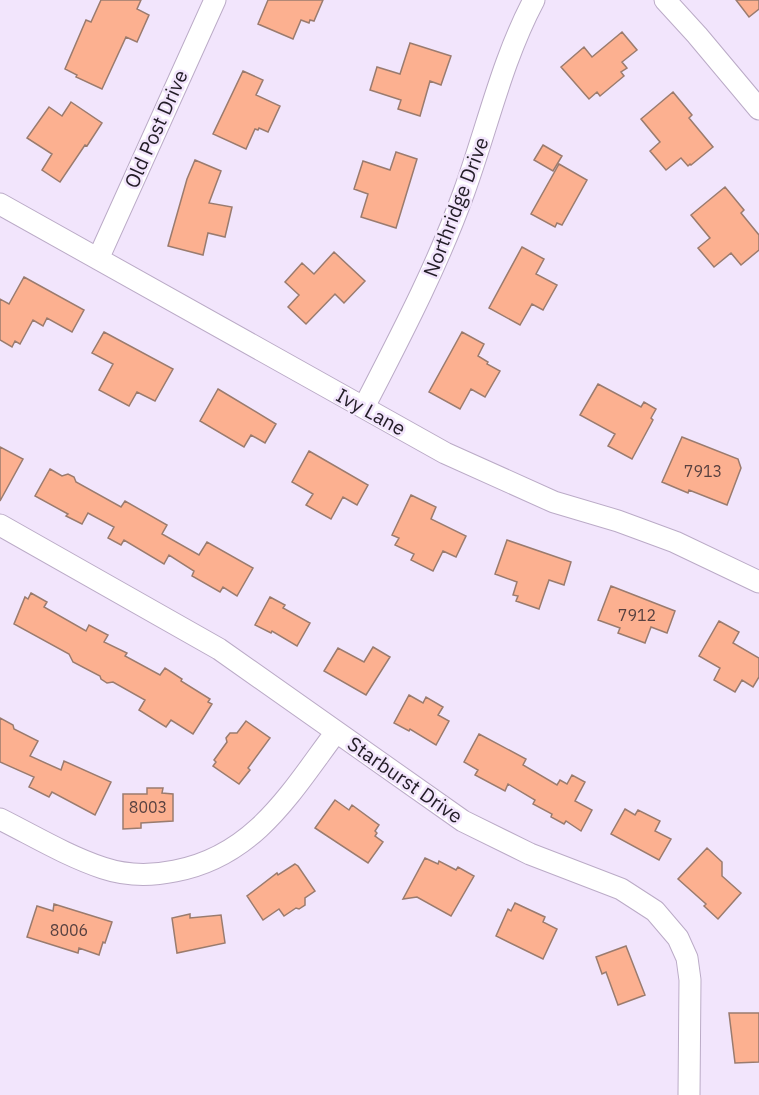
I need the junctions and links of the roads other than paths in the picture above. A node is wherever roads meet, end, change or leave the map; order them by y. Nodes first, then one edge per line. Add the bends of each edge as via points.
1 (215, 0) edge
2 (534, 0) edge
3 (665, 0) edge
4 (759, 109) edge
5 (0, 204) edge
6 (98, 259) junction
7 (364, 407) junction
8 (0, 525) edge
9 (759, 582) edge
10 (336, 732) junction
11 (0, 819) edge
12 (689, 1095) edge

1 - 6 street, Old Post Drive
2 - 7 street, Northridge Drive via 510,54 438,258
3 - 4 street
5 - 6 street, Ivy Lane
6 - 7 street, Ivy Lane
7 - 9 street, Ivy Lane via 499,479 554,502 675,542
8 - 10 street, Starburst Drive via 219,649
10 - 11 street via 275,813 245,842 190,868 134,875 105,869
10 - 12 street, Starburst Drive via 462,821 530,854 621,889 662,917 687,958

